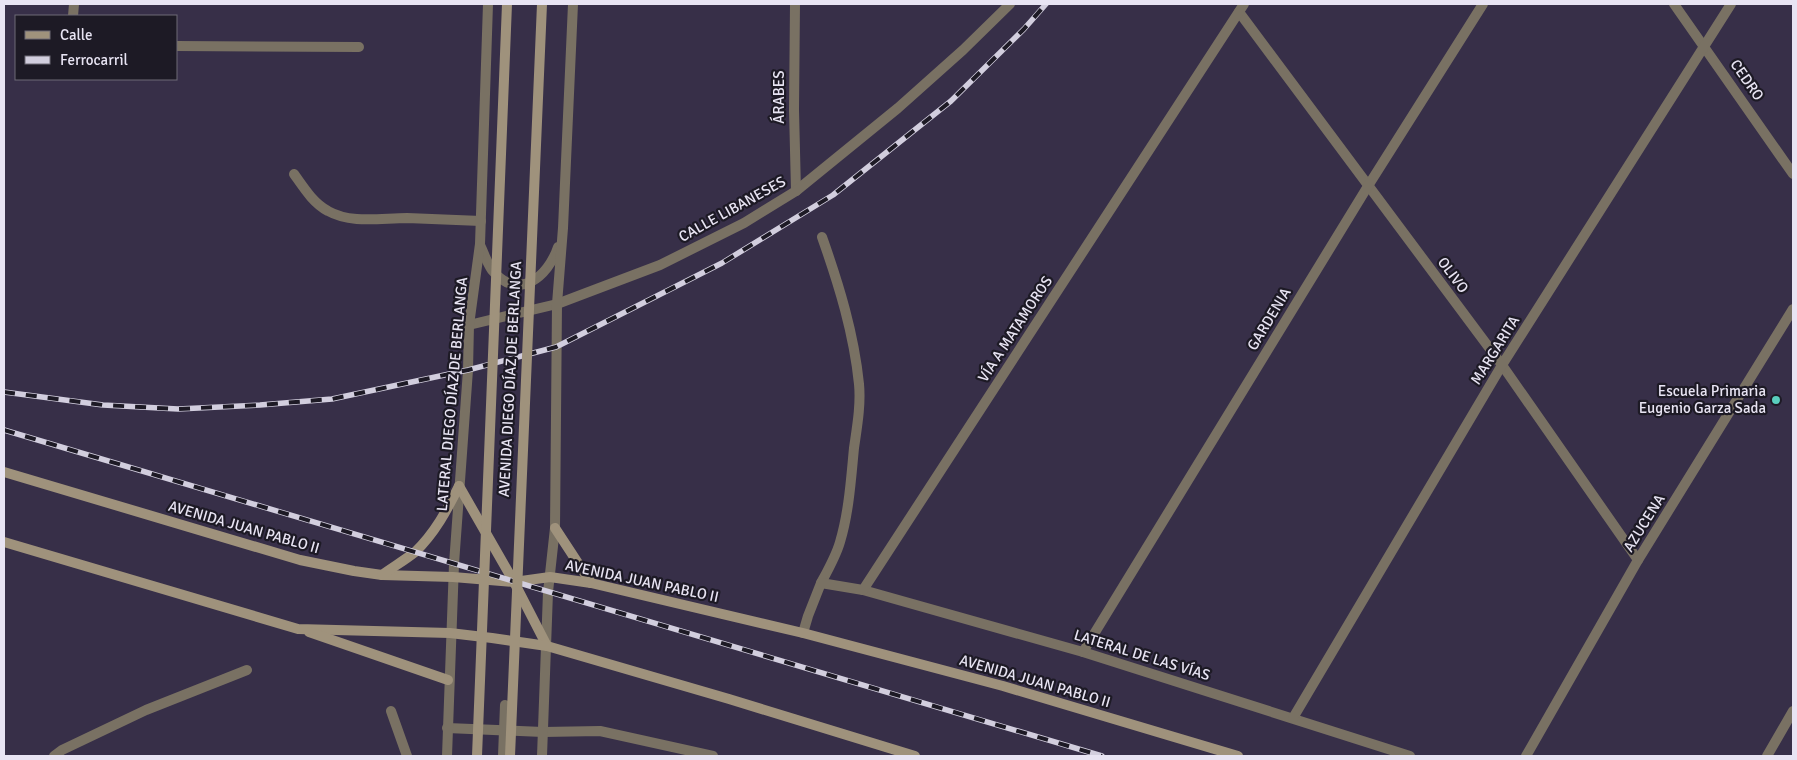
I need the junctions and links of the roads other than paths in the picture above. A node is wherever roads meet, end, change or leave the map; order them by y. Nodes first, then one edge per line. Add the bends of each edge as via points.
1 (488, 4) edge
2 (507, 4) edge
3 (542, 4) edge
4 (573, 4) edge
5 (795, 4) edge
6 (1010, 4) edge
7 (1483, 4) edge
8 (1674, 4) edge
9 (1731, 4) edge
10 (1242, 8) edge
11 (178, 46) edge
12 (1705, 46) junction
13 (359, 47) dead end
14 (294, 174) dead end
15 (1793, 174) edge
16 (1368, 186) junction
17 (796, 191) junction
18 (481, 220) junction
19 (563, 228) junction
20 (822, 238) dead end
21 (480, 244) junction
22 (557, 304) junction
23 (1793, 309) edge
24 (469, 325) junction
25 (1502, 366) junction
26 (4, 472) edge
27 (459, 486) junction
28 (555, 528) junction
29 (4, 542) edge
30 (1638, 560) junction
31 (382, 575) junction
32 (453, 577) junction
33 (550, 577) junction
34 (514, 582) junction
35 (591, 583) junction
36 (821, 583) junction
37 (863, 590) junction
38 (298, 628) junction
39 (450, 633) junction
40 (803, 633) junction
41 (547, 646) junction
42 (1083, 652) junction
43 (247, 670) dead end
44 (448, 680) junction
45 (505, 705) dead end
46 (391, 711) dead end
47 (1793, 712) edge
48 (1293, 718) junction
49 (447, 728) junction
50 (504, 731) junction
51 (543, 732) junction
52 (54, 756) edge
53 (406, 756) edge
54 (447, 756) edge
55 (477, 756) edge
56 (503, 756) edge
57 (510, 756) edge
58 (542, 756) edge
59 (713, 756) edge
60 (914, 756) edge
61 (1238, 756) edge
62 (1410, 756) edge
63 (1526, 756) edge
64 (1767, 756) edge

1 - 18 street, LATERAL DIEGO DÍAZ DE BERLANGA
2 - 55 main road, AVENIDA DIEGO DÍAZ DE BERLANGA, bridge
3 - 57 main road, AVENIDA DIEGO DÍAZ DE BERLANGA, bridge
4 - 19 street
5 - 17 street, ÁRABES
6 - 17 street, CALLE LIBANESES via 898,108
7 - 16 street, GARDENIA
8 - 12 street, CEDRO
9 - 12 street, MARGARITA
10 - 16 street, OLIVO
10 - 37 street, VÍA A MATAMOROS
11 - 13 street
12 - 15 street, CEDRO
12 - 25 street, MARGARITA
14 - 18 street via 310,197 326,210 354,219
16 - 25 street, OLIVO
16 - 42 street, GARDENIA
17 - 22 street, CALLE LIBANESES via 744,223 660,265
18 - 21 street, LATERAL DIEGO DÍAZ DE BERLANGA
19 - 21 street via 551,264 542,276 525,285 510,284 500,278 491,269
19 - 22 street
20 - 36 street via 835,272 851,334 859,386 844,527
21 - 24 street, LATERAL DIEGO DÍAZ DE BERLANGA
22 - 24 street, CALLE LIBANESES
22 - 28 street
23 - 30 street, AZUCENA
24 - 27 street, LATERAL DIEGO DÍAZ DE BERLANGA
25 - 30 street, OLIVO
25 - 48 street, MARGARITA
26 - 31 main road, AVENIDA JUAN PABLO II via 300,560
27 - 31 main road via 430,536 415,552
27 - 32 street, LATERAL DIEGO DÍAZ DE BERLANGA
27 - 34 main road
28 - 33 street
28 - 35 main road
29 - 38 main road
30 - 63 street, AZUCENA
31 - 32 main road, AVENIDA JUAN PABLO II
32 - 34 main road, AVENIDA JUAN PABLO II
32 - 39 street, LATERAL DIEGO DÍAZ DE BERLANGA
33 - 34 main road, AVENIDA JUAN PABLO II
33 - 35 main road, AVENIDA JUAN PABLO II
33 - 41 street
34 - 41 main road
35 - 40 main road, AVENIDA JUAN PABLO II
36 - 37 street
36 - 40 street
37 - 42 street, LATERAL DE LAS VÍAS
38 - 39 main road
38 - 44 main road
39 - 41 main road
39 - 44 street, LATERAL DIEGO DÍAZ DE BERLANGA
40 - 61 main road, AVENIDA JUAN PABLO II via 1002,686
41 - 51 street
41 - 60 main road
42 - 48 street, LATERAL DE LAS VÍAS
43 - 52 street via 146,710
44 - 49 street, LATERAL DIEGO DÍAZ DE BERLANGA
45 - 50 street
46 - 53 street
47 - 64 street
48 - 62 street, LATERAL DE LAS VÍAS
49 - 50 street
49 - 54 street, LATERAL DIEGO DÍAZ DE BERLANGA
50 - 51 street
50 - 56 street
51 - 58 street
51 - 59 street via 600,731

